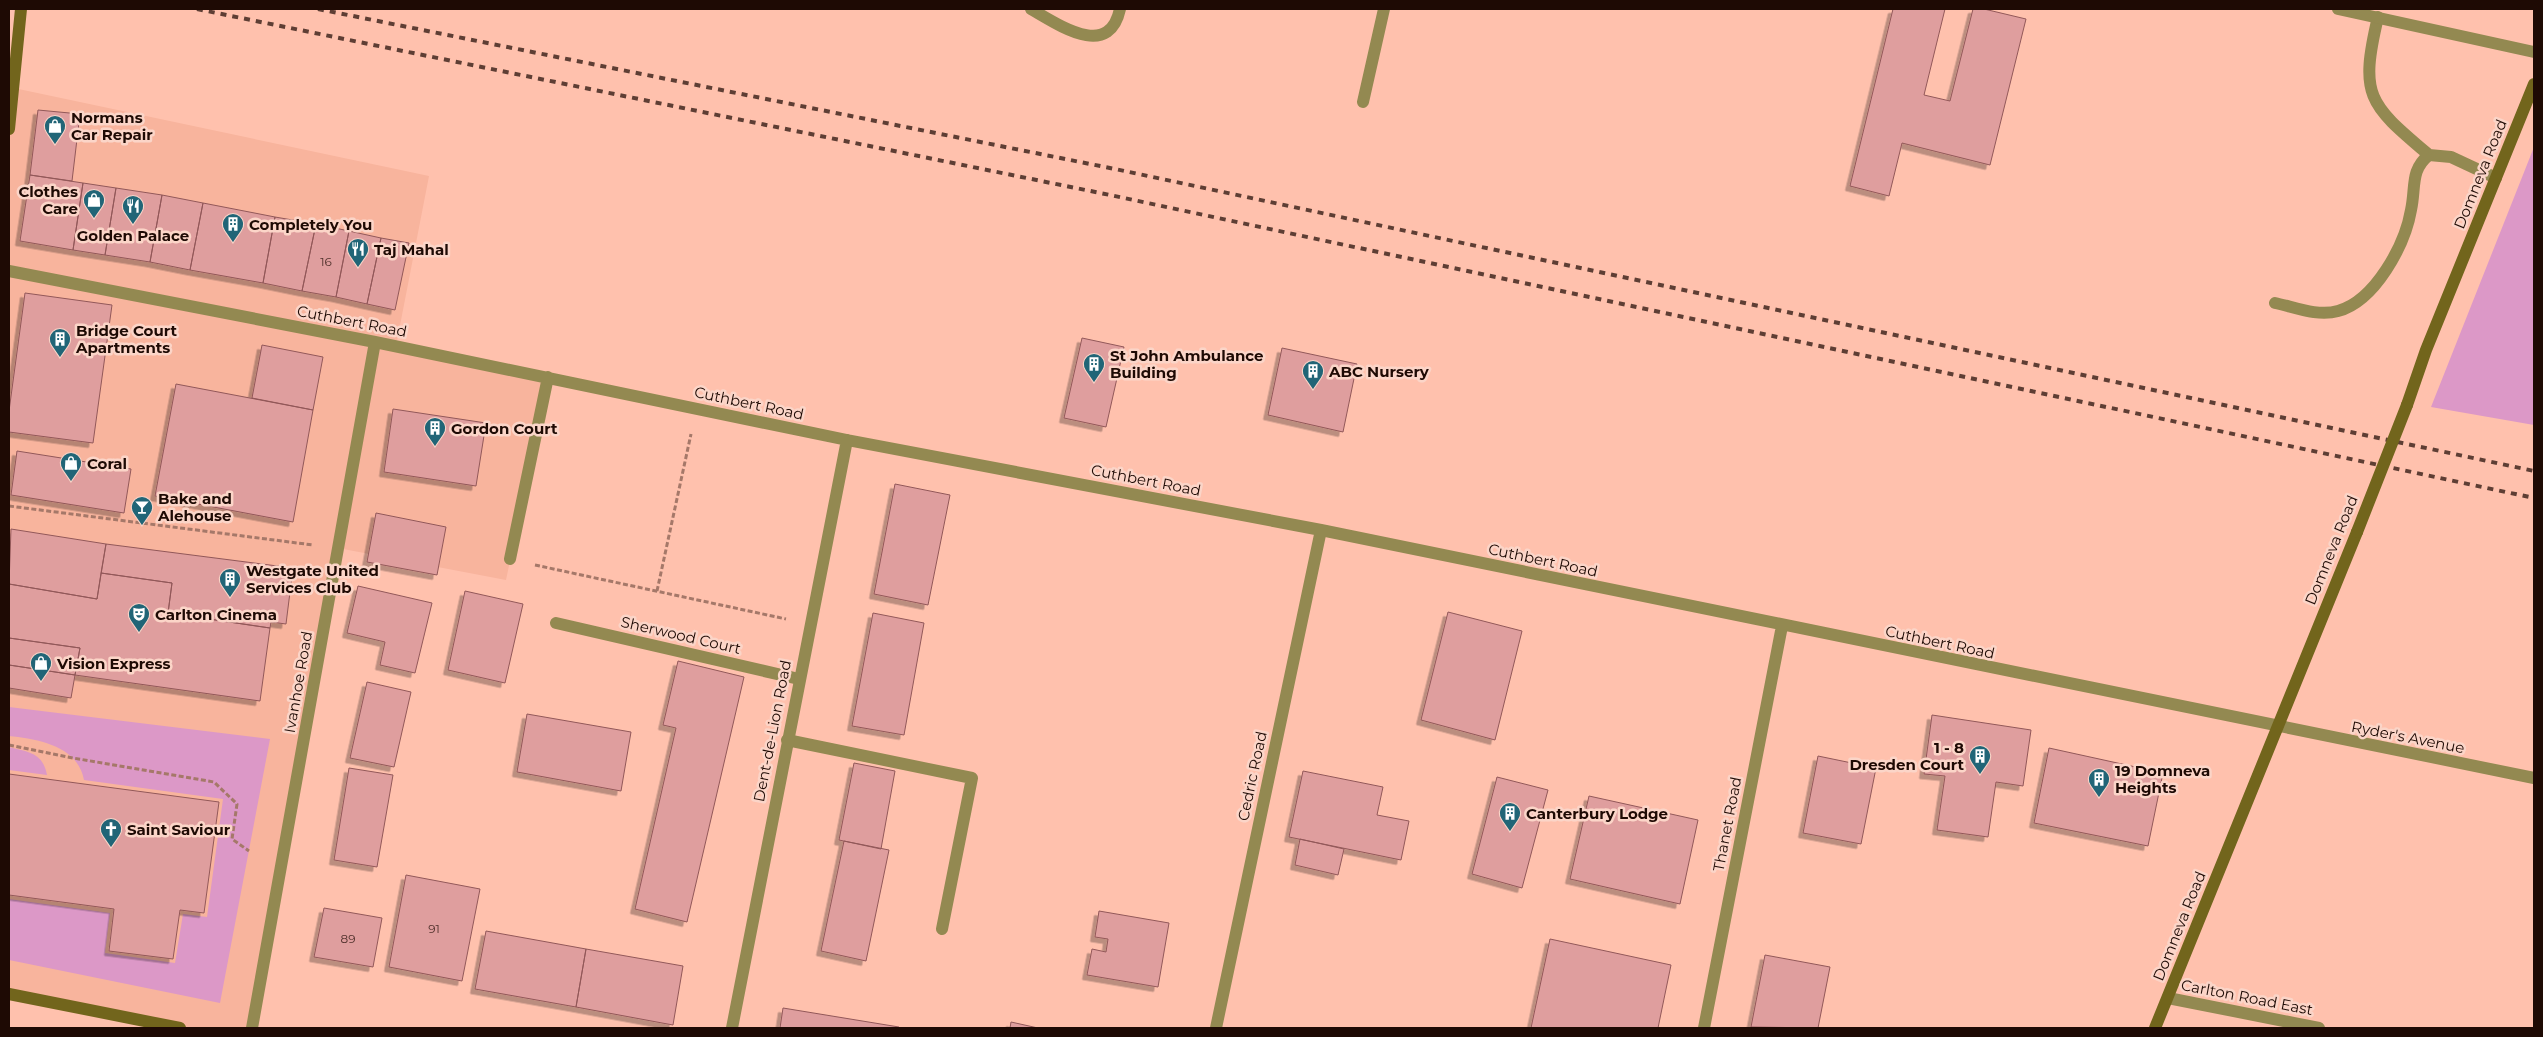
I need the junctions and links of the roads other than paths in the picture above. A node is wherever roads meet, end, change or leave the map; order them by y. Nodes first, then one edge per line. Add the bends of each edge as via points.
1 (21, 9) edge
2 (1031, 9) edge
3 (1120, 9) edge
4 (1384, 9) edge
5 (2338, 9) edge
6 (2378, 17) junction
7 (2534, 52) edge
8 (2534, 84) edge
9 (1363, 102) dead end
10 (9, 129) edge
11 (2429, 155) junction
12 (2496, 178) junction
13 (9, 271) edge
14 (2275, 303) dead end
15 (376, 342) junction
16 (548, 377) junction
17 (847, 440) junction
18 (1321, 530) junction
19 (510, 560) road end
20 (556, 623) dead end
21 (1782, 626) junction
22 (799, 679) junction
23 (2276, 727) junction
24 (787, 740) junction
25 (2534, 778) edge
26 (942, 929) dead end
27 (9, 994) edge
28 (2168, 998) junction
29 (180, 1028) edge
30 (252, 1028) edge
31 (732, 1028) edge
32 (1216, 1028) edge
33 (1704, 1028) edge
34 (2155, 1028) edge
35 (2319, 1028) edge

1 - 10 street
2 - 3 street via 1078,34 1094,36 1106,34 1112,28
4 - 9 street
5 - 6 street
6 - 7 street
6 - 11 street via 2367,71 2371,94 2382,112
8 - 12 street, Domneva Road
11 - 12 street via 2451,157
11 - 14 street via 2419,163 2415,172 2412,209 2398,250 2366,295 2338,312 2320,313
12 - 23 street, Domneva Road, bridge via 2357,532
13 - 15 street, Cuthbert Road
15 - 16 street, Cuthbert Road
15 - 30 street, Ivanhoe Road
16 - 17 street, Cuthbert Road
16 - 19 street
17 - 18 street, Cuthbert Road
17 - 22 street, Dent-de-Lion Road
18 - 21 street, Cuthbert Road
18 - 32 street, Cedric Road
20 - 22 street, Sherwood Court
21 - 23 street, Cuthbert Road
21 - 33 street, Thanet Road
22 - 24 street, Dent-de-Lion Road
23 - 25 street, Ryder's Avenue
23 - 28 street, Domneva Road
24 - 26 street via 972,778
24 - 31 street, Dent-de-Lion Road
27 - 29 street
28 - 34 street, Domneva Road
28 - 35 street, Carlton Road East

